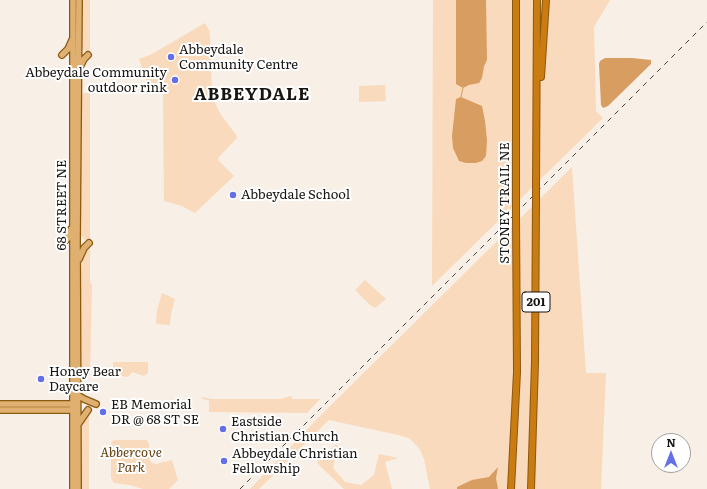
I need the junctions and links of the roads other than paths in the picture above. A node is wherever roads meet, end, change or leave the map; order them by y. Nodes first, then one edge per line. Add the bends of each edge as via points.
1 (73, 0) edge
2 (78, 0) edge
3 (512, 0) edge
4 (516, 0) edge
5 (537, 0) edge
6 (546, 0) edge
7 (73, 38) junction
8 (62, 55) dead end
9 (88, 55) dead end
10 (78, 71) junction
11 (516, 105) junction
12 (537, 126) junction
13 (72, 225) junction
14 (63, 243) dead end
15 (89, 243) dead end
16 (77, 264) junction
17 (73, 388) junction
18 (79, 396) junction
19 (0, 404) edge
20 (64, 404) junction
21 (96, 404) dead end
22 (75, 406) junction
23 (0, 410) edge
24 (58, 410) junction
25 (88, 410) dead end
26 (73, 419) junction
27 (78, 424) junction
28 (73, 489) edge
29 (78, 489) edge
30 (511, 489) edge
31 (531, 489) edge

1 - 7 main road, 68 STREET NE
2 - 10 main road, 68 STREET NE
3 - 11 highway
4 - 11 highway, STONEY TRAIL NE / 201
5 - 12 highway, 201
6 - 12 highway
7 - 8 main road
7 - 13 main road, 68 STREET NE
9 - 10 main road
10 - 16 main road, 68 STREET NE
11 - 30 highway, STONEY TRAIL NE / 201, bridge via 515,406
12 - 31 highway, 201, bridge
13 - 14 main road via 68,238
13 - 17 main road, 68 STREET NE
15 - 16 main road
16 - 18 main road, 68 STREET NE
17 - 20 main road
17 - 22 main road, 68 STREET NE
18 - 21 main road
18 - 22 main road, 68 STREET NE
19 - 20 main road
20 - 22 main road
22 - 24 main road
22 - 26 main road
22 - 27 main road
23 - 24 main road
24 - 26 main road via 67,413
25 - 27 main road
26 - 28 main road
27 - 29 main road

